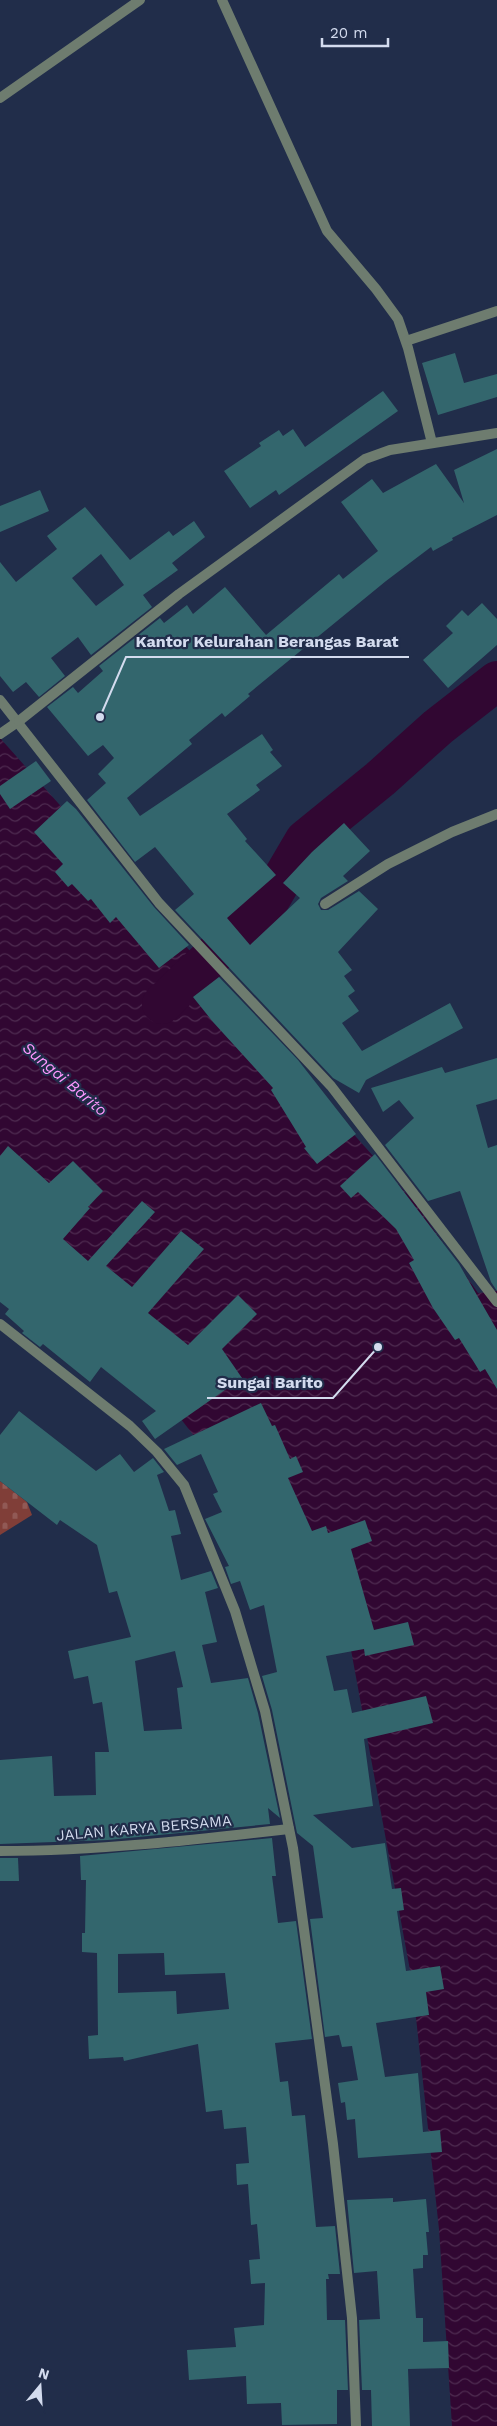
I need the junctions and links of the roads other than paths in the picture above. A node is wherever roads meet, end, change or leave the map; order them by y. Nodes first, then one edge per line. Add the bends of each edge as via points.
1 (140, 0) edge
2 (222, 0) edge
3 (0, 98) edge
4 (497, 311) edge
5 (406, 341) junction
6 (497, 433) edge
7 (432, 443) junction
8 (0, 700) edge
9 (19, 722) junction
10 (4, 731) edge
11 (497, 814) edge
12 (325, 904) dead end
13 (497, 1302) edge
14 (0, 1324) edge
15 (289, 1829) junction
16 (0, 1851) edge
17 (356, 2426) edge

1 - 3 street
2 - 5 street via 327,231 398,319
4 - 5 street
5 - 7 street
6 - 7 street
7 - 9 street via 390,450 364,459 340,475 179,594
8 - 9 street
9 - 10 street
9 - 13 street via 159,903 331,1086
11 - 12 street via 388,864
14 - 15 street via 130,1426 184,1485 235,1611 266,1711
15 - 16 street, JALAN KARYA BERSAMA via 147,1845
15 - 17 street via 333,2144 352,2318

